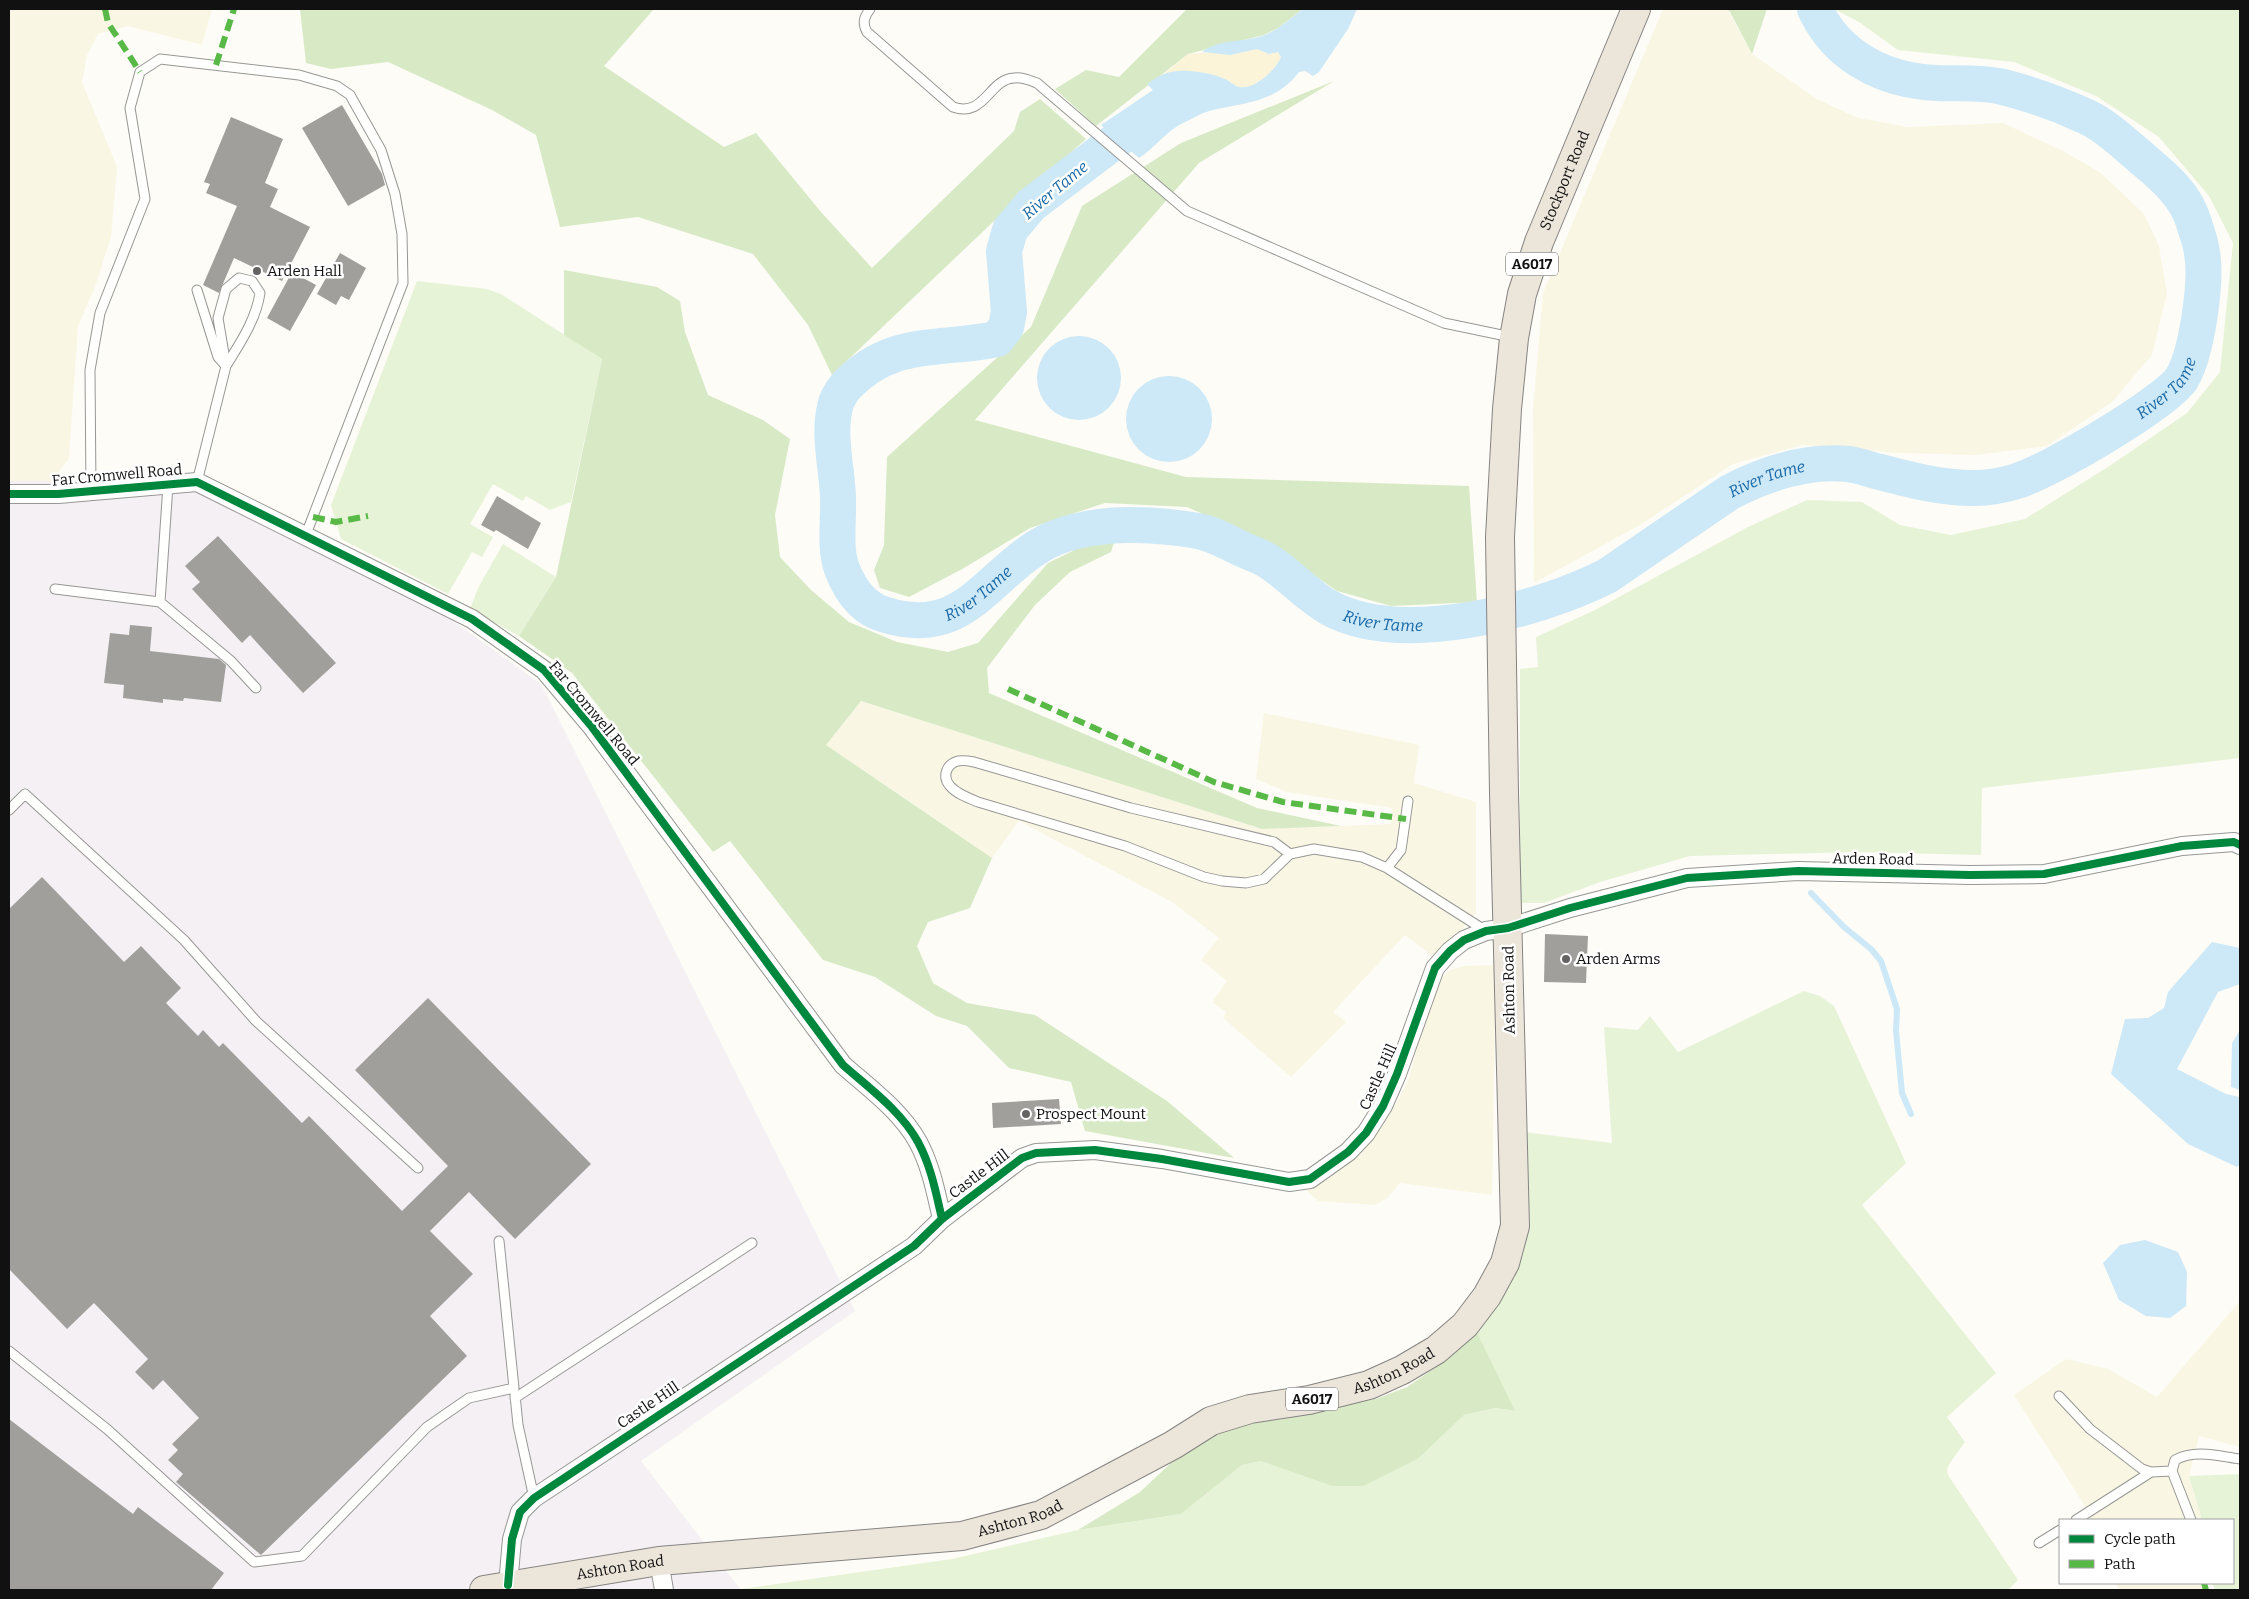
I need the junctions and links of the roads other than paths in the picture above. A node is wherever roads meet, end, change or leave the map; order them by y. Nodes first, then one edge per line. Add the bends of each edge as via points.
1 (870, 9) edge
2 (1636, 9) edge
3 (197, 290) dead end
4 (1514, 338) junction
5 (226, 366) junction
6 (197, 482) junction
7 (168, 485) junction
8 (91, 491) junction
9 (9, 494) edge
10 (1500, 537) joint
11 (305, 538) junction
12 (55, 589) dead end
13 (160, 602) junction
14 (256, 688) dead end
15 (1408, 801) dead end
16 (9, 810) edge
17 (2240, 845) edge
18 (1290, 854) junction
19 (1387, 868) junction
20 (1497, 929) junction
21 (418, 1168) dead end
22 (942, 1219) junction
23 (499, 1241) dead end
24 (752, 1243) dead end
25 (9, 1351) edge
26 (514, 1388) junction
27 (2059, 1396) dead end
28 (515, 1398) junction
29 (2240, 1460) edge
30 (2172, 1471) junction
31 (2151, 1472) junction
32 (534, 1498) junction
33 (2078, 1519) edge
34 (2190, 1519) edge
35 (2059, 1531) edge
36 (2038, 1543) dead end
37 (659, 1561) junction
38 (496, 1587) edge
39 (664, 1590) edge

1 - 4 lane via 864,17 867,32 953,107 960,110 976,106 1004,80 1012,78 1037,83 1187,211 1444,323
2 - 4 highway, Stockport Road / A6017 via 1539,242 1522,294
3 - 5 lane via 218,358
4 - 10 highway, Stockport Road / A6017
5 - 5 lane via 258,307 260,293 252,281 239,278 226,289 218,318
5 - 6 lane
6 - 7 street, Far Cromwell Road
6 - 11 street, Far Cromwell Road
7 - 8 street, Far Cromwell Road
7 - 13 lane
8 - 9 street, Far Cromwell Road
8 - 11 lane via 90,370 100,313 144,199 130,108 140,72 160,59 299,76 337,86 350,95 380,150 398,210 403,283
10 - 20 highway, Ashton Road / A6017 via 1503,650
11 - 22 street, Far Cromwell Road via 472,619 544,670 592,727 843,1065 894,1110 918,1141 932,1176
12 - 13 lane
13 - 14 lane via 232,661
15 - 19 lane via 1400,850
16 - 21 lane via 25,794 184,940 256,1021
17 - 20 street, Arden Road via 2234,842 2182,846 2044,874 1798,871 1687,878
18 - 18 lane via 1264,878 1246,883 1204,877 1125,846 978,802 949,785 946,770 959,760 974,762 1131,808 1274,842
18 - 19 lane via 1314,849 1338,852 1362,857
19 - 20 lane
20 - 22 street, Castle Hill via 1464,940 1435,968 1383,1106 1366,1133 1348,1152 1310,1179 1289,1182 1095,1150 1044,1152 1022,1158 1009,1166
20 - 37 highway, Ashton Road / A6017 via 1516,1226 1505,1262 1487,1296 1465,1325 1436,1350 1369,1385 1309,1400 1250,1409 1211,1421 1173,1445 1041,1515 962,1536
22 - 32 street, Castle Hill via 914,1246
23 - 26 lane
24 - 28 lane
25 - 26 lane via 106,1429 254,1562 302,1556 427,1427 469,1398
26 - 28 lane
27 - 31 lane via 2090,1429 2142,1469
28 - 32 lane
29 - 30 lane via 2185,1454 2175,1460
30 - 31 lane
30 - 34 lane
31 - 33 lane
32 - 38 street, Castle Hill via 520,1512
35 - 36 lane
37 - 38 highway, Ashton Road / A6017
37 - 39 street

